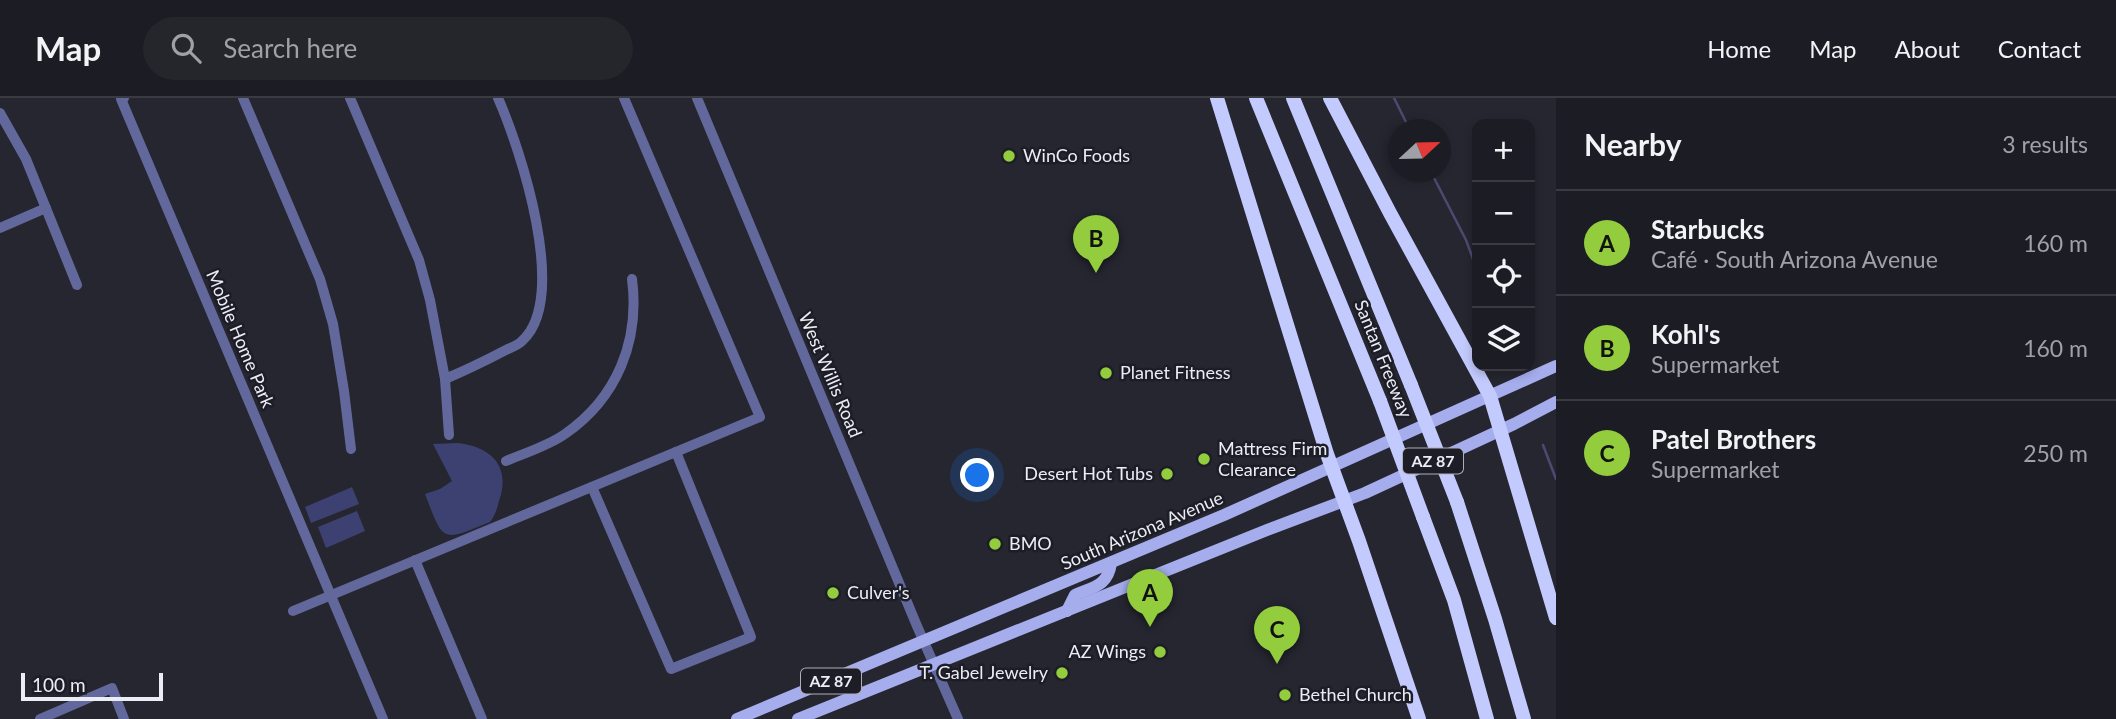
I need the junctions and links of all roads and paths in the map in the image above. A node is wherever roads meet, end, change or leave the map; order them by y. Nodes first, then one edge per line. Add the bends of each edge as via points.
1 (124, 98) edge
2 (243, 98) edge
3 (351, 98) edge
4 (498, 98) edge
5 (624, 98) edge
6 (697, 98) edge
7 (1217, 98) edge
8 (1256, 98) edge
9 (1293, 98) edge
10 (1330, 98) edge
11 (0, 113) edge
12 (46, 208) junction
13 (0, 228) edge
14 (632, 279) dead end
15 (77, 285) dead end
16 (1556, 366) edge
17 (444, 379) junction
18 (1490, 396) junction
19 (1556, 402) edge
20 (1500, 430) junction
21 (449, 435) dead end
22 (351, 449) dead end
23 (676, 452) junction
24 (506, 461) dead end
25 (1332, 467) junction
26 (592, 486) junction
27 (1344, 500) junction
28 (415, 560) junction
29 (1111, 563) junction
30 (330, 595) junction
31 (293, 611) dead end
32 (1067, 611) junction
33 (1556, 618) edge
34 (924, 642) junction
35 (933, 664) junction
36 (40, 719) edge
37 (124, 719) edge
38 (383, 719) edge
39 (482, 719) edge
40 (737, 719) edge
41 (798, 719) edge
42 (958, 719) edge
43 (1419, 719) edge
44 (1487, 719) edge
45 (1524, 719) edge

1 - 30 street, Mobile Home Park
2 - 22 street via 320,279 333,324
3 - 17 street via 419,260
4 - 17 street via 523,166 539,234 540,313 522,341
5 - 23 street via 760,417
6 - 34 street, West Willis Road
7 - 25 highway
8 - 44 highway, Santan Freeway, bridge via 1380,401 1454,600
9 - 45 highway, Santan Freeway, bridge via 1457,502
10 - 18 highway
11 - 12 street
12 - 13 street
12 - 15 street
14 - 24 street via 631,330 625,360 612,386 565,434
16 - 18 main road, South Arizona Avenue / AZ 87
17 - 21 street
18 - 20 highway
18 - 25 main road, South Arizona Avenue / AZ 87
19 - 20 main road, AZ 87
20 - 27 main road, AZ 87
20 - 33 highway
23 - 26 street
23 - 26 street via 751,637 671,669
25 - 27 highway
25 - 29 main road, South Arizona Avenue / AZ 87
26 - 28 street
27 - 32 main road, AZ 87
27 - 43 highway
28 - 30 street
28 - 39 street
29 - 32 main road via 1104,581 1075,595
29 - 34 main road, South Arizona Avenue / AZ 87
30 - 31 street
30 - 38 street, Mobile Home Park
32 - 35 main road, AZ 87
34 - 35 street, West Willis Road
34 - 40 main road, South Arizona Avenue / AZ 87
35 - 41 main road, AZ 87
35 - 42 street, West Willis Road
36 - 37 street via 112,688

